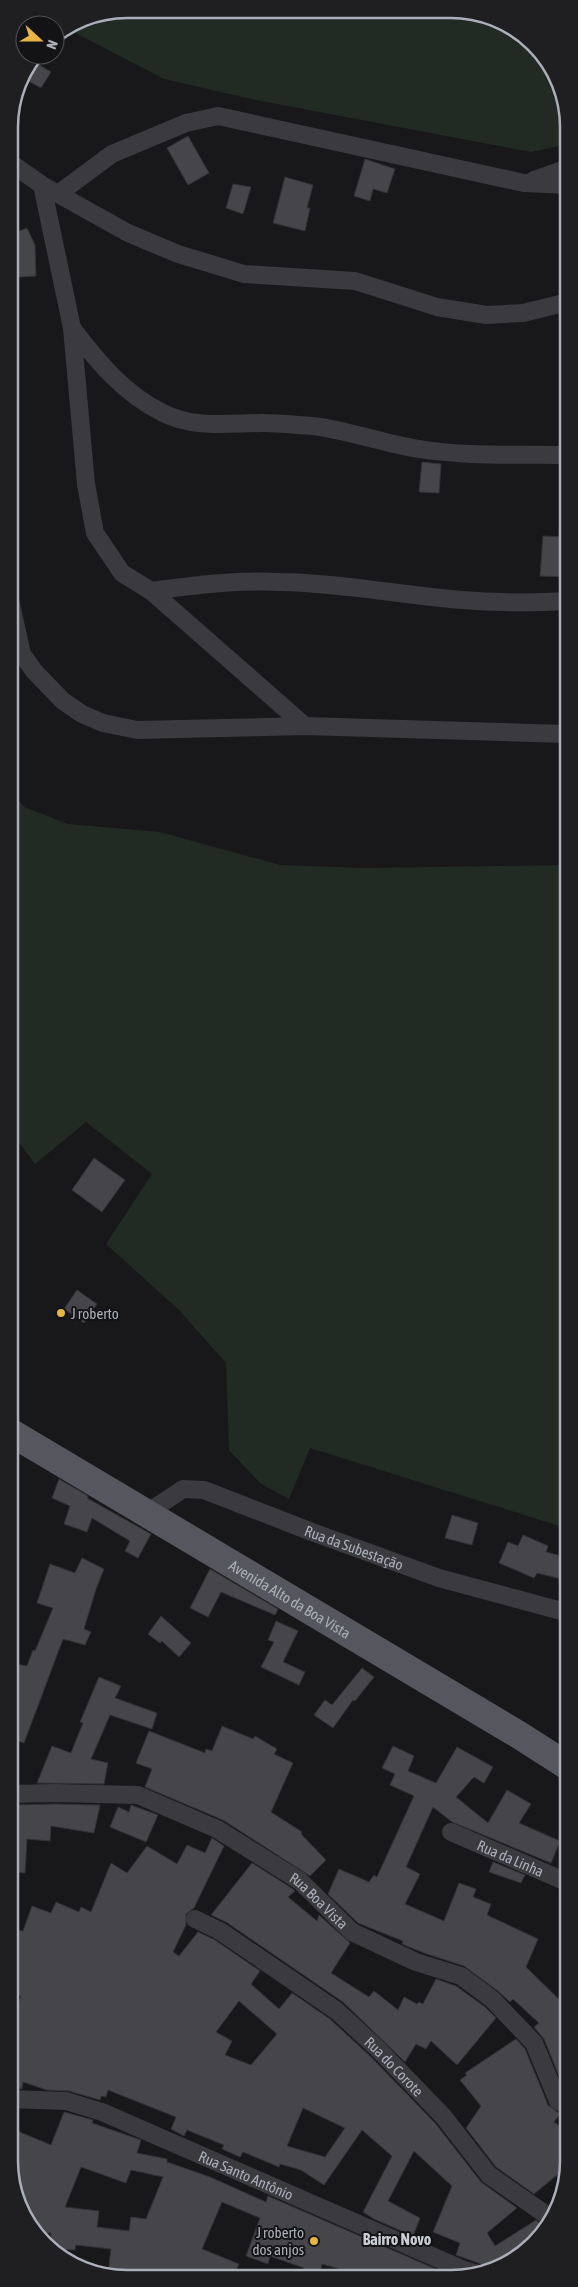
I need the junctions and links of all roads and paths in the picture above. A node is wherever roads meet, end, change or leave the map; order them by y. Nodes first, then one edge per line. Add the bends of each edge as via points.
1 (18, 168) edge
2 (560, 171) edge
3 (524, 184) junction
4 (42, 185) junction
5 (560, 185) edge
6 (58, 194) junction
7 (560, 304) edge
8 (72, 328) junction
9 (560, 455) edge
10 (151, 591) junction
11 (560, 601) edge
12 (18, 636) edge
13 (305, 726) junction
14 (560, 734) edge
15 (18, 1437) edge
16 (148, 1512) junction
17 (560, 1610) edge
18 (560, 1761) edge
19 (18, 1794) edge
20 (451, 1832) dead end
21 (560, 1879) edge
22 (195, 1919) dead end
23 (18, 2099) edge
24 (560, 2102) edge
25 (546, 2215) edge
26 (462, 2269) edge

1 - 4 street
2 - 3 street
3 - 5 street
3 - 6 street via 218,116 186,123 112,154
4 - 6 street
4 - 8 street
6 - 7 street via 128,233 178,254 244,274 355,281 437,307 486,315 523,313
8 - 9 street via 104,370 162,413 184,421 208,425 263,423 316,426 452,453
8 - 10 street via 86,484 95,534 122,573
10 - 11 street via 222,583 280,582 461,600
10 - 13 street
12 - 13 street via 22,654 47,686 82,714 103,723 137,730
13 - 14 street
15 - 16 main road, Avenida Alto da Boa Vista
16 - 17 street, Rua da Subestação via 183,1489 204,1490 440,1578
16 - 18 main road, Avenida Alto da Boa Vista
19 - 24 street, Rua Boa Vista via 138,1795 217,1829 300,1881 352,1932 416,1962 460,1976 492,1999 534,2043
20 - 21 street, Rua da Linha
22 - 25 street, Rua do Corote via 220,1931 337,2011 378,2048 443,2116 489,2176
23 - 26 street, Rua Santo Antônio via 66,2101 102,2112

